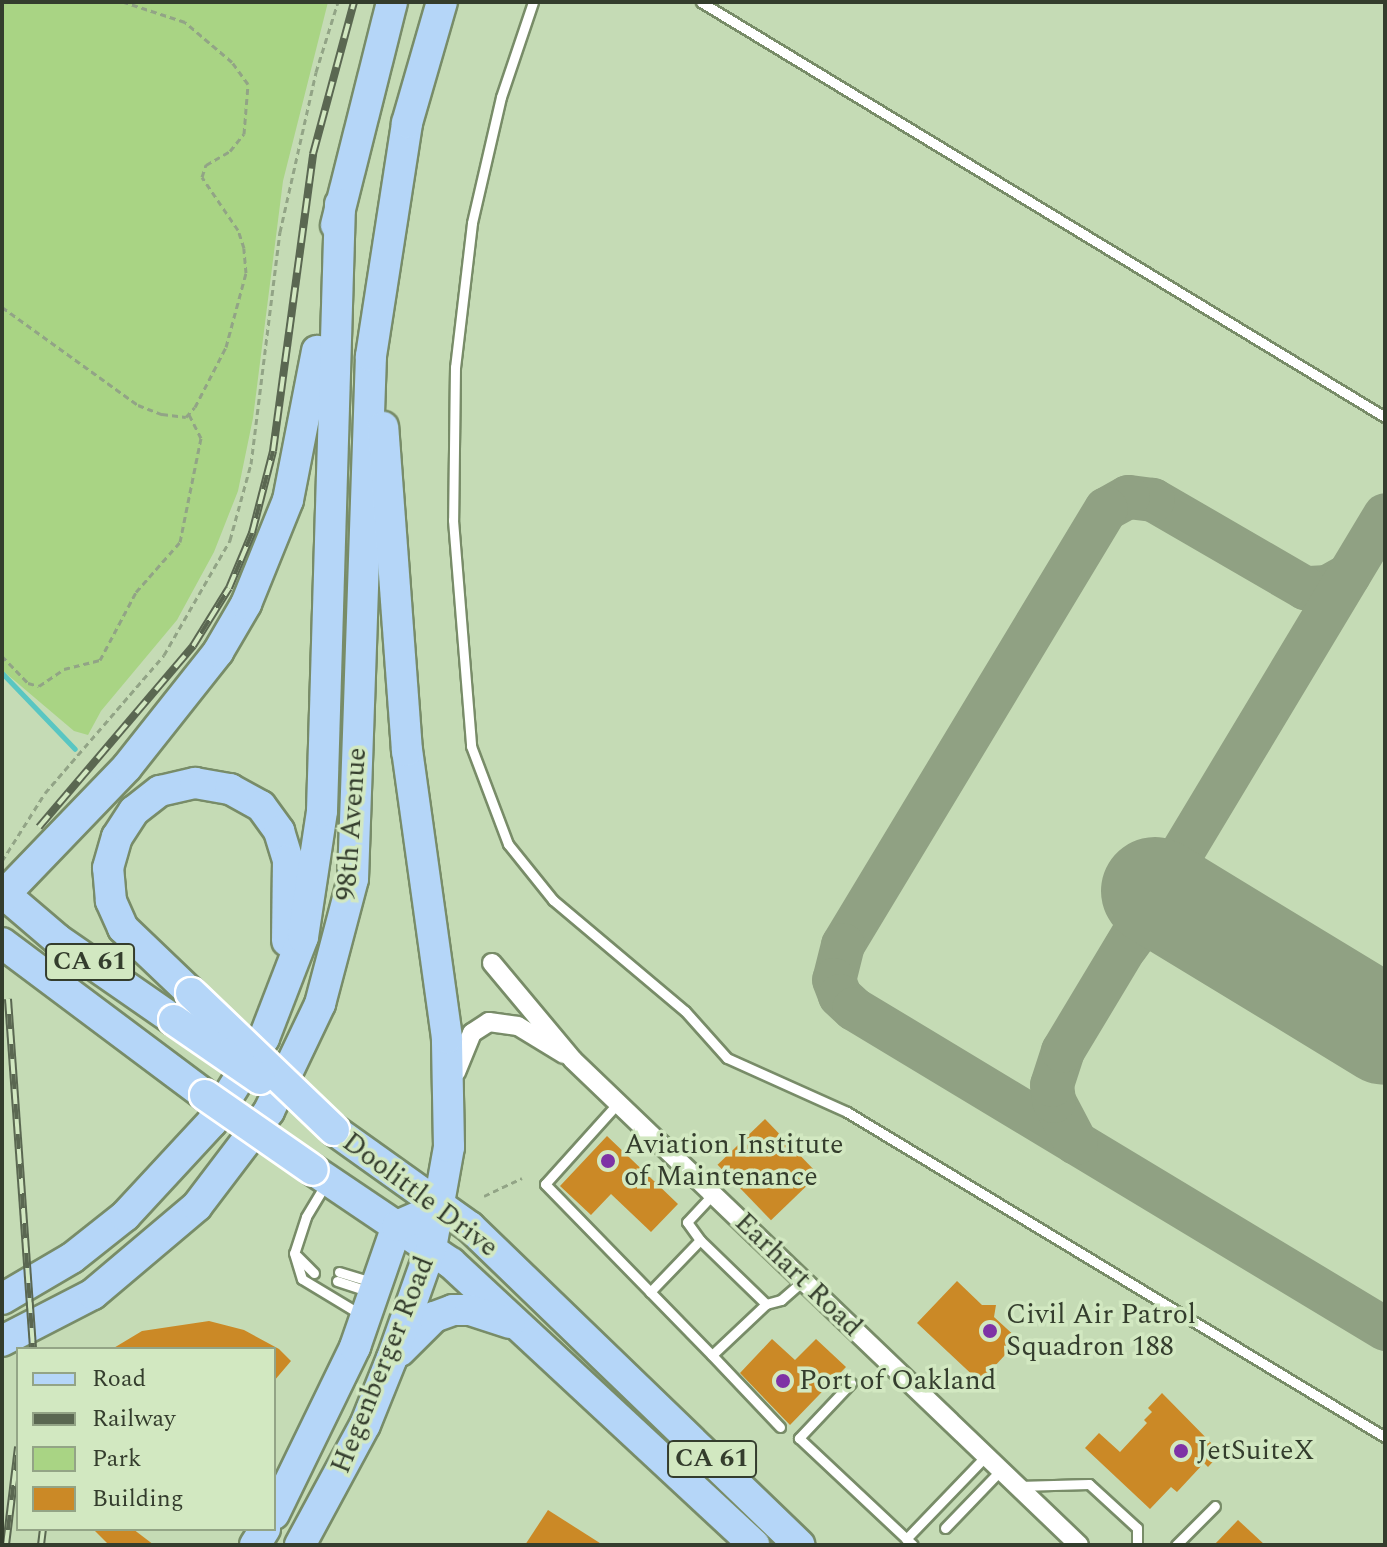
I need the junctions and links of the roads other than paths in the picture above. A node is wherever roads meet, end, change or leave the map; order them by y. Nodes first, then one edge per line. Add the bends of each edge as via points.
1 (392, 2) edge
2 (442, 2) edge
3 (533, 2) edge
4 (701, 2) edge
5 (340, 204) junction
6 (390, 214) junction
7 (1385, 417) edge
8 (3, 895) edge
9 (30, 916) junction
10 (3, 945) edge
11 (492, 963) dead end
12 (285, 989) junction
13 (573, 1060) junction
14 (451, 1098) junction
15 (618, 1103) junction
16 (334, 1130) junction
17 (320, 1175) junction
18 (713, 1194) junction
19 (442, 1205) junction
20 (397, 1226) junction
21 (700, 1240) junction
22 (431, 1248) junction
23 (294, 1253) junction
24 (315, 1269) dead end
25 (338, 1276) dead end
26 (803, 1281) junction
27 (650, 1292) junction
28 (2, 1299) edge
29 (373, 1299) junction
30 (766, 1304) junction
31 (518, 1325) junction
32 (2, 1341) edge
33 (712, 1355) junction
34 (392, 1358) junction
35 (851, 1383) dead end
36 (780, 1427) dead end
37 (1385, 1437) edge
38 (986, 1456) junction
39 (1001, 1470) junction
40 (1017, 1486) junction
41 (1215, 1506) dead end
42 (276, 1510) edge
43 (945, 1528) dead end
44 (910, 1542) edge
45 (300, 1545) edge
46 (754, 1545) edge
47 (799, 1545) edge
48 (1079, 1545) edge
49 (1137, 1545) edge
50 (1176, 1545) edge

1 - 5 main road
2 - 6 main road via 407,123
3 - 37 lane via 501,97 472,223 455,367 453,520 471,746 508,844 553,900 685,1011 727,1058 847,1112
4 - 7 lane
5 - 8 main road via 302,442 288,500 246,604 218,652 127,767
5 - 12 main road, 98th Avenue via 322,811 316,879
6 - 14 main road via 381,354 383,430 407,751
6 - 32 main road, 98th Avenue via 365,438 353,879 320,1004 269,1111 197,1206 93,1294
8 - 9 main road, Doolittle Drive / CA 61
9 - 10 main road
9 - 16 main road, Doolittle Drive / CA 61, bridge
10 - 17 main road, Doolittle Drive / CA 61, bridge via 150,1058
11 - 13 street, Earhart Road
12 - 16 main road, bridge via 290,890 279,831 261,806 241,795 195,783 160,791 134,811 117,837 108,868 111,901 123,928
12 - 28 main road, 98th Avenue via 242,1080 177,1166 72,1258
13 - 14 street via 518,1026 489,1022 472,1033 462,1049
13 - 15 street, Earhart Road
14 - 19 main road
15 - 18 street, Earhart Road
15 - 27 lane via 545,1184
16 - 19 main road, Doolittle Drive / CA 61
17 - 20 main road, Doolittle Drive / CA 61
17 - 23 lane
18 - 21 lane via 687,1222
18 - 26 street, Earhart Road
19 - 20 main road, Hegenberger Road
19 - 22 main road, Hegenberger Road
19 - 47 main road, Doolittle Drive / CA 61 via 553,1304
20 - 22 main road, Doolittle Drive / CA 61
20 - 29 main road, Hegenberger Road
21 - 27 lane
21 - 30 lane
22 - 31 main road, Doolittle Drive / CA 61
22 - 34 main road, Hegenberger Road
23 - 24 lane
23 - 29 lane via 302,1279
25 - 29 lane
26 - 30 lane via 781,1300
26 - 38 street, Earhart Road
27 - 33 lane
29 - 42 main road, Hegenberger Road via 330,1407
30 - 33 lane
31 - 34 main road via 453,1310 434,1317
31 - 46 main road, Doolittle Drive / CA 61
33 - 36 lane
34 - 45 main road, Hegenberger Road via 365,1425
35 - 44 lane via 799,1438
38 - 39 street, Earhart Road
38 - 44 lane
39 - 40 street, Earhart Road
39 - 43 lane
40 - 48 street, Earhart Road
40 - 49 lane via 1089,1484 1137,1528
41 - 50 lane

